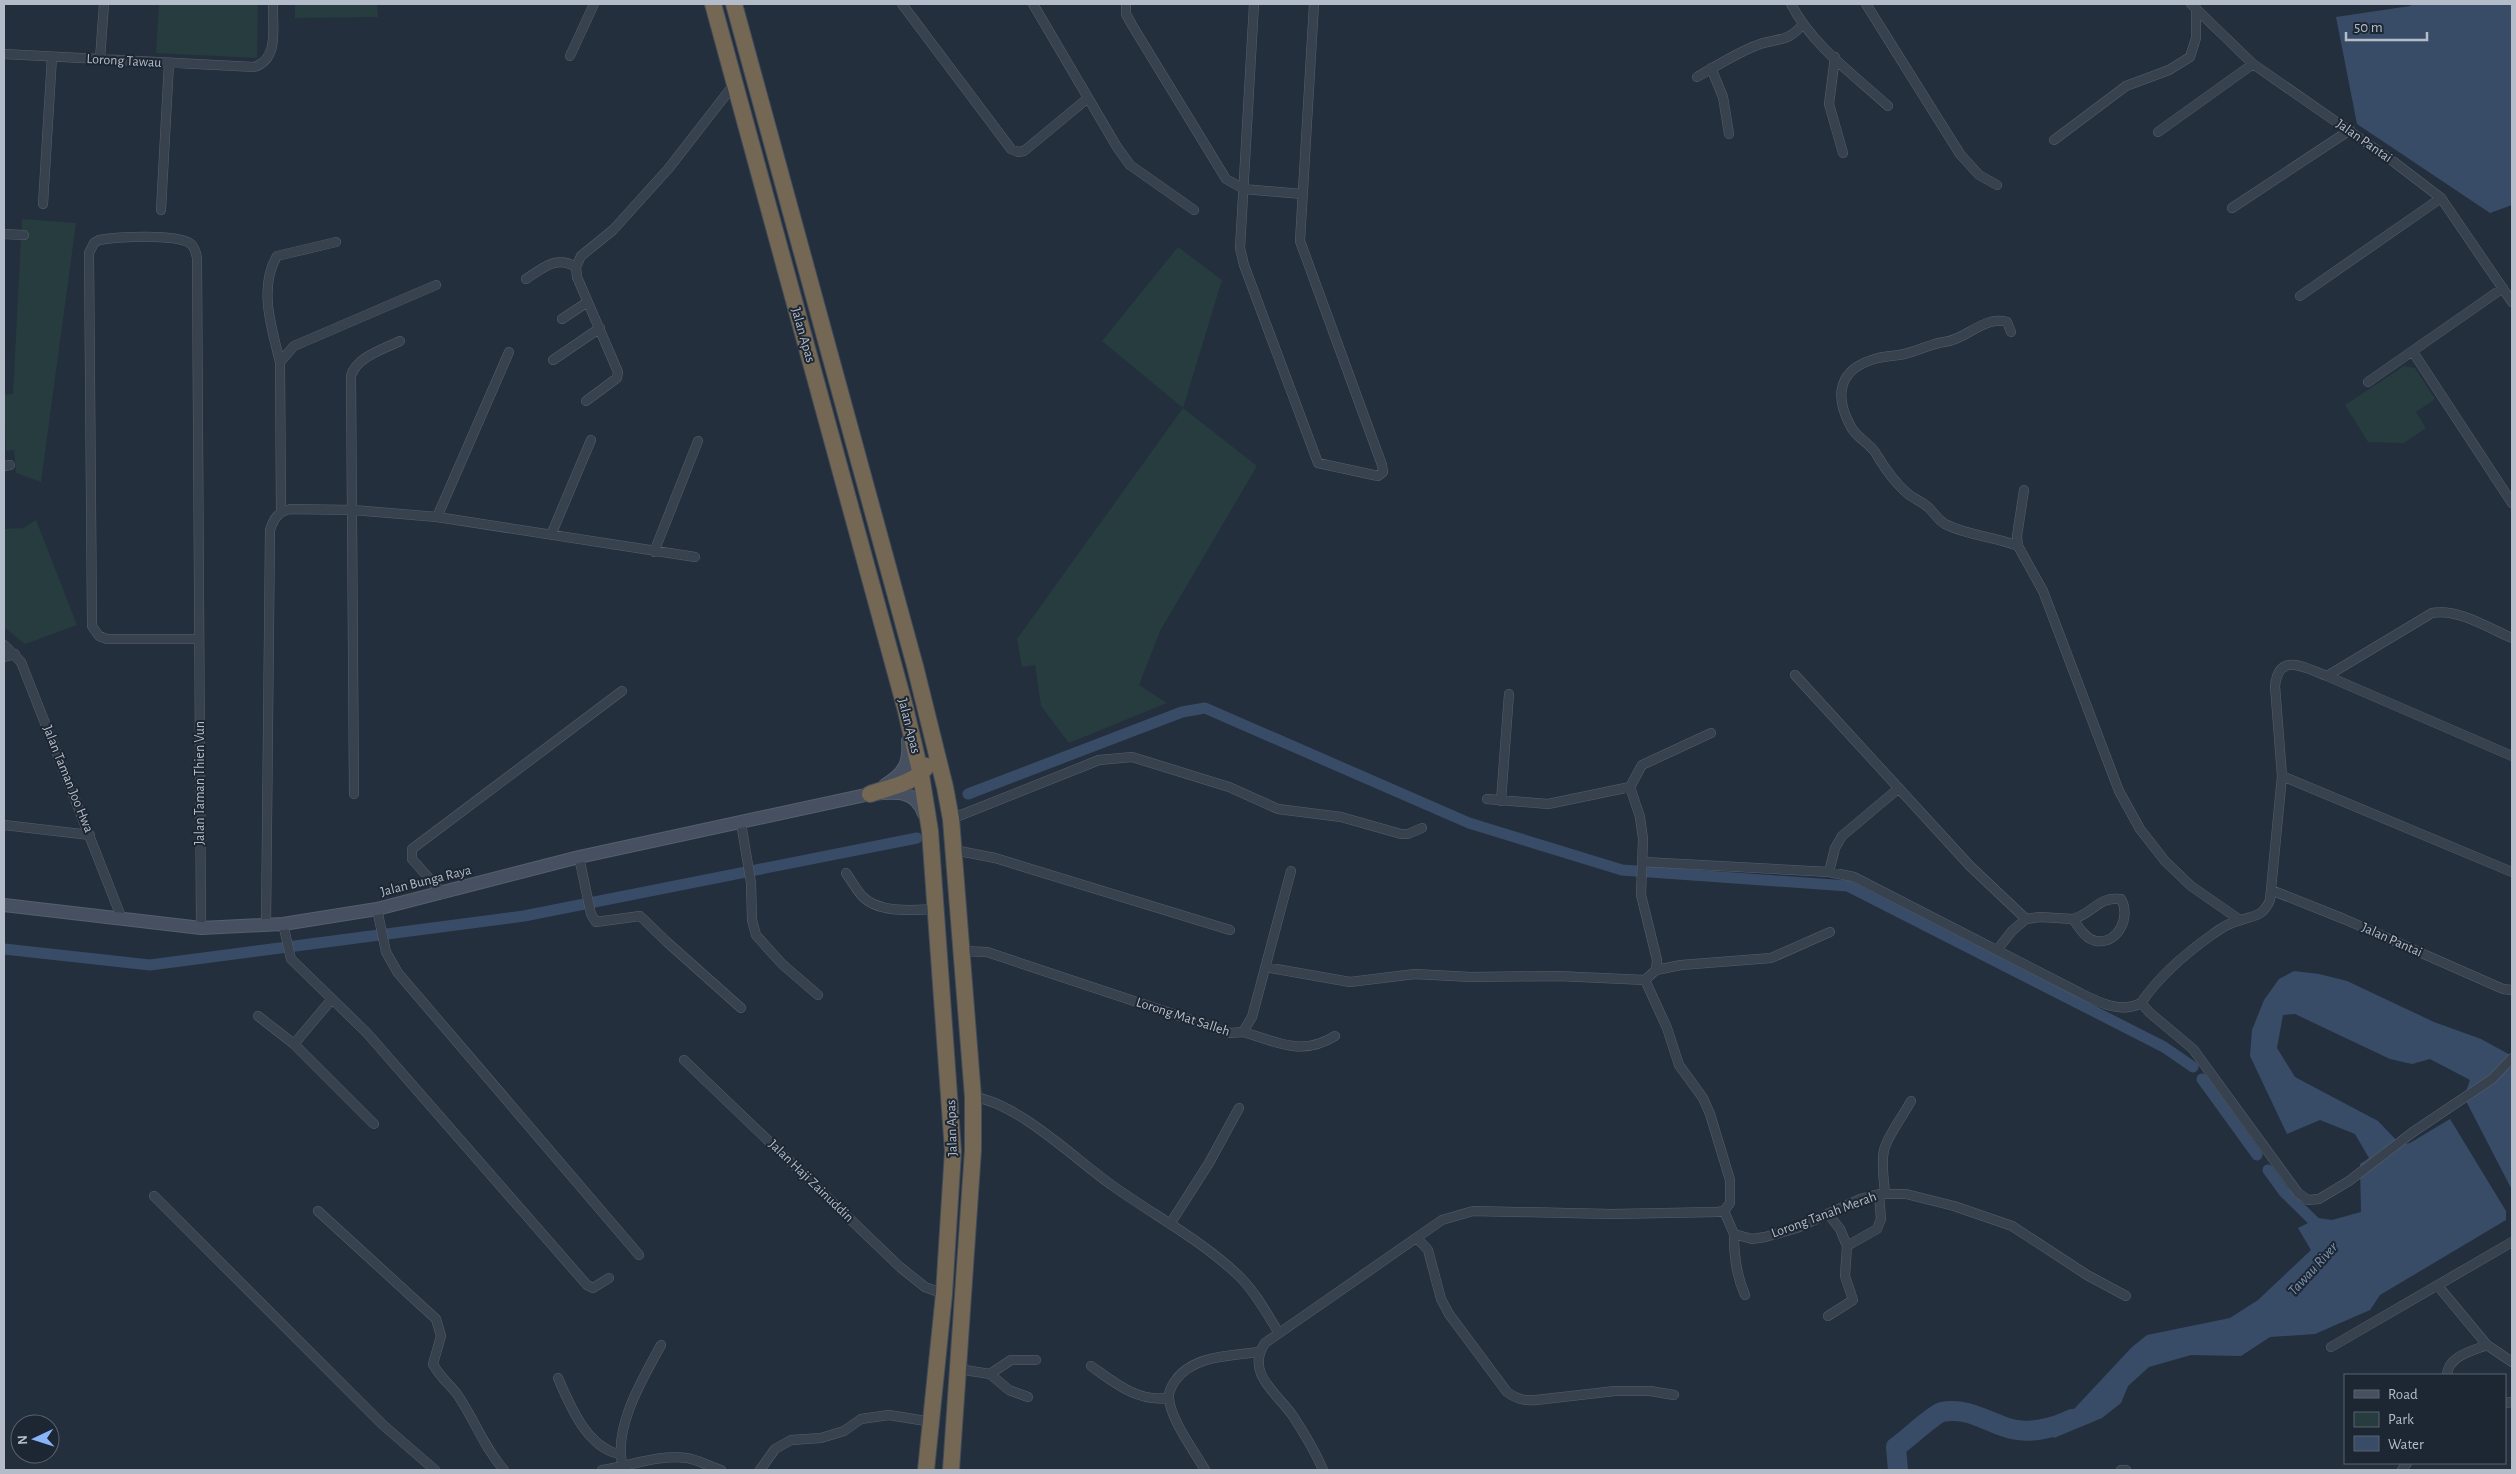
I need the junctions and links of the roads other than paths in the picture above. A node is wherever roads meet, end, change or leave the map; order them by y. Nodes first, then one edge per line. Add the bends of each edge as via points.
1 (104, 4) edge
2 (272, 4) edge
3 (594, 4) edge
4 (713, 4) edge
5 (734, 4) edge
6 (902, 4) edge
7 (1032, 4) edge
8 (1126, 4) edge
9 (1254, 4) edge
10 (1314, 4) edge
11 (1791, 4) edge
12 (1866, 4) edge
13 (2194, 6) edge
14 (1803, 24) junction
15 (4, 54) edge
16 (570, 56) dead end
17 (52, 57) junction
18 (1835, 58) junction
19 (100, 59) junction
20 (170, 63) junction
21 (2253, 64) junction
22 (1711, 68) junction
23 (1697, 77) dead end
24 (735, 83) junction
25 (1088, 98) junction
26 (1888, 106) dead end
27 (2350, 130) junction
28 (2158, 132) dead end
29 (1729, 134) dead end
30 (2054, 140) dead end
31 (1843, 153) dead end
32 (1997, 185) dead end
33 (1244, 190) junction
34 (1302, 194) junction
35 (2441, 198) junction
36 (43, 204) dead end
37 (2232, 208) dead end
38 (160, 210) dead end
39 (1194, 210) dead end
40 (4, 234) edge
41 (24, 235) dead end
42 (336, 242) dead end
43 (576, 267) junction
44 (526, 280) dead end
45 (436, 285) dead end
46 (2503, 288) junction
47 (2300, 296) dead end
48 (586, 302) junction
49 (2512, 302) edge
50 (562, 319) dead end
51 (600, 328) junction
52 (2012, 332) dead end
53 (400, 341) dead end
54 (509, 352) dead end
55 (2413, 352) junction
56 (553, 360) dead end
57 (280, 362) junction
58 (2368, 382) dead end
59 (586, 401) dead end
60 (591, 440) dead end
61 (698, 441) dead end
62 (2024, 490) dead end
63 (2512, 503) edge
64 (353, 510) junction
65 (281, 512) junction
66 (437, 517) junction
67 (551, 535) junction
68 (2018, 546) junction
69 (654, 552) junction
70 (695, 558) dead end
71 (2512, 638) edge
72 (199, 639) junction
73 (4, 645) edge
74 (15, 654) junction
75 (4, 657) edge
76 (1795, 675) dead end
77 (2327, 676) junction
78 (622, 691) dead end
79 (1508, 694) dead end
80 (905, 707) junction
81 (1711, 733) dead end
82 (933, 739) junction
83 (2512, 756) edge
84 (921, 775) junction
85 (2282, 776) junction
86 (1630, 787) junction
87 (1899, 788) junction
88 (354, 794) dead end
89 (870, 794) junction
90 (1487, 799) dead end
91 (1501, 801) junction
92 (950, 819) junction
93 (741, 823) junction
94 (4, 825) edge
95 (1422, 828) dead end
96 (930, 831) junction
97 (90, 835) junction
98 (954, 850) junction
99 (579, 857) junction
100 (1644, 864) junction
101 (1291, 871) dead end
102 (1829, 872) junction
103 (2512, 872) edge
104 (846, 873) dead end
105 (2270, 890) junction
106 (443, 894) junction
107 (4, 905) edge
108 (377, 909) junction
109 (937, 909) junction
110 (122, 919) junction
111 (2026, 919) junction
112 (2073, 919) junction
113 (2240, 920) junction
114 (283, 924) junction
115 (266, 926) junction
116 (201, 928) junction
117 (1230, 930) dead end
118 (1830, 932) dead end
119 (1997, 950) junction
120 (961, 951) junction
121 (1265, 967) junction
122 (1656, 970) junction
123 (1645, 980) junction
124 (2512, 990) edge
125 (818, 995) dead end
126 (332, 999) junction
127 (2141, 1003) junction
128 (741, 1008) dead end
129 (258, 1016) dead end
130 (966, 1019) junction
131 (1243, 1032) junction
132 (1335, 1036) dead end
133 (294, 1044) junction
134 (684, 1060) dead end
135 (2510, 1060) edge
136 (949, 1078) junction
137 (973, 1097) junction
138 (1910, 1101) dead end
139 (1239, 1108) dead end
140 (374, 1124) dead end
141 (1882, 1194) junction
142 (154, 1196) dead end
143 (318, 1211) dead end
144 (1724, 1211) junction
145 (1829, 1215) junction
146 (1170, 1224) junction
147 (1734, 1234) junction
148 (1418, 1239) junction
149 (2512, 1242) edge
150 (1847, 1246) junction
151 (638, 1256) dead end
152 (609, 1278) dead end
153 (2438, 1286) junction
154 (944, 1294) junction
155 (1745, 1294) dead end
156 (2126, 1296) dead end
157 (1828, 1316) dead end
158 (1279, 1333) junction
159 (661, 1345) dead end
160 (2487, 1345) junction
161 (2331, 1347) dead end
162 (1260, 1352) junction
163 (1036, 1360) dead end
164 (2512, 1362) edge
165 (1091, 1366) dead end
166 (958, 1369) junction
167 (990, 1374) junction
168 (2448, 1374) edge
169 (558, 1378) dead end
170 (1674, 1395) dead end
171 (1028, 1397) dead end
172 (1168, 1398) junction
173 (932, 1422) junction
174 (619, 1454) junction
175 (626, 1468) edge
176 (435, 1470) edge
177 (504, 1470) edge
178 (602, 1470) edge
179 (721, 1470) edge
180 (760, 1470) edge
181 (926, 1470) edge
182 (950, 1470) edge
183 (1205, 1470) edge
184 (1323, 1470) edge
185 (2121, 1470) edge
186 (2126, 1470) edge

1 - 19 street
2 - 20 street, Lorong Tawau via 272,48 270,56 261,64 245,68
3 - 16 street
4 - 24 highway, Jalan Apas
5 - 82 highway, Jalan Apas
6 - 25 street via 1011,149 1024,151
7 - 25 street
8 - 33 street via 1126,14 1132,25 1212,158 1226,179
9 - 33 street
10 - 34 street
11 - 14 street
12 - 32 street via 1960,154 1979,175
13 - 21 street, Jalan Pantai
13 - 30 street via 2196,38 2190,57 2169,70 2126,86
14 - 18 street
14 - 22 street via 1788,38 1758,44
15 - 17 street, Lorong Tawau
17 - 19 street, Lorong Tawau
17 - 36 street
18 - 26 street
18 - 31 street via 1829,104
19 - 20 street, Lorong Tawau
20 - 38 street
21 - 27 street, Jalan Pantai
21 - 28 street
22 - 23 street
22 - 29 street via 1723,97
24 - 43 street via 670,168 613,230 581,256
24 - 80 highway, Jalan Apas
25 - 39 street via 1130,165
27 - 35 street, Jalan Pantai
27 - 37 street
33 - 34 street
33 - 34 street via 1240,248 1244,265 1313,453 1318,462 1328,466 1378,476 1383,472 1382,465 1300,241
35 - 46 street, Jalan Pantai
35 - 47 street
40 - 41 street
42 - 57 street via 277,256 271,265 267,300
43 - 44 street via 562,261 553,262
43 - 48 street
45 - 57 street via 294,346
46 - 49 street, Jalan Pantai
46 - 55 street
48 - 50 street
48 - 51 street
51 - 56 street
51 - 59 street via 618,372 617,378
52 - 68 street via 2007,322 1997,321 1984,324 1955,341 1870,360 1848,373 1841,393 1852,428 1870,446 1885,471 1901,488 1930,508 1944,523
53 - 64 street via 353,367
54 - 66 street
55 - 58 street
55 - 63 street
57 - 65 street
60 - 67 street
61 - 69 street
62 - 68 street
64 - 65 street via 290,509
64 - 66 street
64 - 88 street
65 - 115 street via 273,520 270,530
66 - 67 street
67 - 69 street
68 - 113 street via 2043,591 2118,790 2140,829 2165,861 2191,886
69 - 70 street
71 - 77 street via 2453,612 2441,611 2432,613
72 - 72 street, Jalan Taman Thien Vun via 107,639 92,626 89,253 94,242 99,240 178,239 196,249
72 - 116 street, Jalan Taman Thien Vun
73 - 74 street, Jalan Taman Joo Hwa
74 - 75 street
74 - 97 street, Jalan Taman Joo Hwa
76 - 87 street
77 - 83 street
77 - 85 street via 2288,664 2281,666 2276,674
78 - 106 street via 412,849 412,859
79 - 91 street
80 - 84 highway, Jalan Apas
80 - 89 street via 910,756 905,770 895,780
81 - 86 street via 1642,765
82 - 84 highway via 929,763
82 - 92 highway, Jalan Apas
84 - 89 highway
84 - 96 highway, Jalan Apas
85 - 103 street
85 - 105 street
86 - 91 street via 1548,804
86 - 100 street via 1640,817
87 - 102 street via 1842,836 1835,848
87 - 111 street via 1970,866
89 - 93 street, Jalan Bunga Raya
89 - 96 street via 904,792 915,798 922,807
90 - 91 street
92 - 95 street via 1099,760 1132,757 1229,787 1278,809 1341,817 1401,834
92 - 98 highway, Jalan Apas
93 - 99 street, Jalan Bunga Raya
93 - 125 street via 756,935 782,964
94 - 97 street
96 - 109 highway, Jalan Apas
97 - 110 street, Jalan Taman Joo Hwa
98 - 117 street via 995,858
98 - 120 highway, Jalan Apas
99 - 106 street, Jalan Bunga Raya
99 - 128 street via 591,914 596,922 640,916
100 - 102 street
100 - 122 street via 1641,895 1656,947
101 - 121 street, Lorong Mat Salleh
102 - 119 street via 1854,877
104 - 109 street via 863,897 884,907
105 - 113 street via 2266,910 2259,916
105 - 124 street, Jalan Pantai
106 - 108 street, Jalan Bunga Raya
107 - 110 street, Jalan Bunga Raya
108 - 114 street, Jalan Bunga Raya
108 - 151 street via 385,946 398,973
109 - 136 highway, Jalan Apas
110 - 116 street, Jalan Bunga Raya
111 - 112 street
111 - 119 street
112 - 112 street via 2095,941 2107,940 2126,920 2126,908 2122,899 2111,898 2100,901
113 - 127 street via 2215,933 2168,969
114 - 115 street, Jalan Bunga Raya
114 - 126 street via 291,959
115 - 116 street, Jalan Bunga Raya
118 - 122 street via 1771,958
119 - 127 street via 2109,1006
120 - 130 highway, Jalan Apas
120 - 131 street, Lorong Mat Salleh via 987,952 1230,1033
121 - 123 street via 1350,982 1415,974
121 - 131 street, Lorong Mat Salleh via 1252,1017
122 - 123 street
123 - 144 street via 1667,1028 1679,1065 1703,1098 1710,1114 1730,1180 1730,1203
126 - 133 street
126 - 152 street via 367,1033 587,1285 593,1288
127 - 135 street via 2193,1049 2298,1193 2308,1200 2319,1199 2370,1164 2492,1079
129 - 133 street
130 - 136 highway via 957,1015 952,1022 955,1064 954,1073
130 - 137 highway, Jalan Apas
131 - 132 street via 1304,1048 1320,1045
133 - 140 street
134 - 154 street, Jalan Haji Zainuddin via 900,1267 925,1287
136 - 154 highway, Jalan Apas via 953,1151
137 - 146 street via 986,1099 1025,1121 1113,1187
137 - 166 highway, Jalan Apas via 972,1184
138 - 141 street via 1884,1150
139 - 146 street via 1210,1163
141 - 145 street, Lorong Tanah Merah via 1860,1199
141 - 150 street via 1880,1225
141 - 156 street, Lorong Tanah Merah via 1926,1198 2012,1226 2087,1275
142 - 176 street via 383,1424
143 - 177 street via 436,1319 441,1336 433,1364
144 - 147 street
144 - 148 street via 1612,1214 1474,1211 1442,1220
145 - 147 street, Lorong Tanah Merah via 1765,1237 1743,1238
145 - 150 street
146 - 158 street via 1239,1277
147 - 155 street via 1737,1272
148 - 158 street
148 - 170 street via 1428,1250 1441,1299 1449,1314 1506,1392 1515,1398 1523,1401 1637,1391
149 - 153 street
150 - 157 street via 1845,1276 1853,1300
153 - 160 street
153 - 161 street
154 - 173 highway, Jalan Apas
158 - 162 street
159 - 174 street via 642,1380 624,1425
160 - 164 street
160 - 168 street via 2455,1359
162 - 172 street via 1191,1365 1181,1373
162 - 184 street via 1264,1381 1302,1429
163 - 167 street via 1011,1360
165 - 172 street via 1140,1396
166 - 167 street
166 - 182 highway, Jalan Apas
167 - 171 street via 1009,1390
169 - 174 street via 567,1400 596,1444
172 - 183 street
173 - 180 street via 889,1415 861,1418 844,1430 821,1438 791,1440 775,1449
173 - 181 highway, Jalan Apas
174 - 175 street
175 - 178 street
175 - 179 street via 657,1458 675,1457
185 - 186 street

